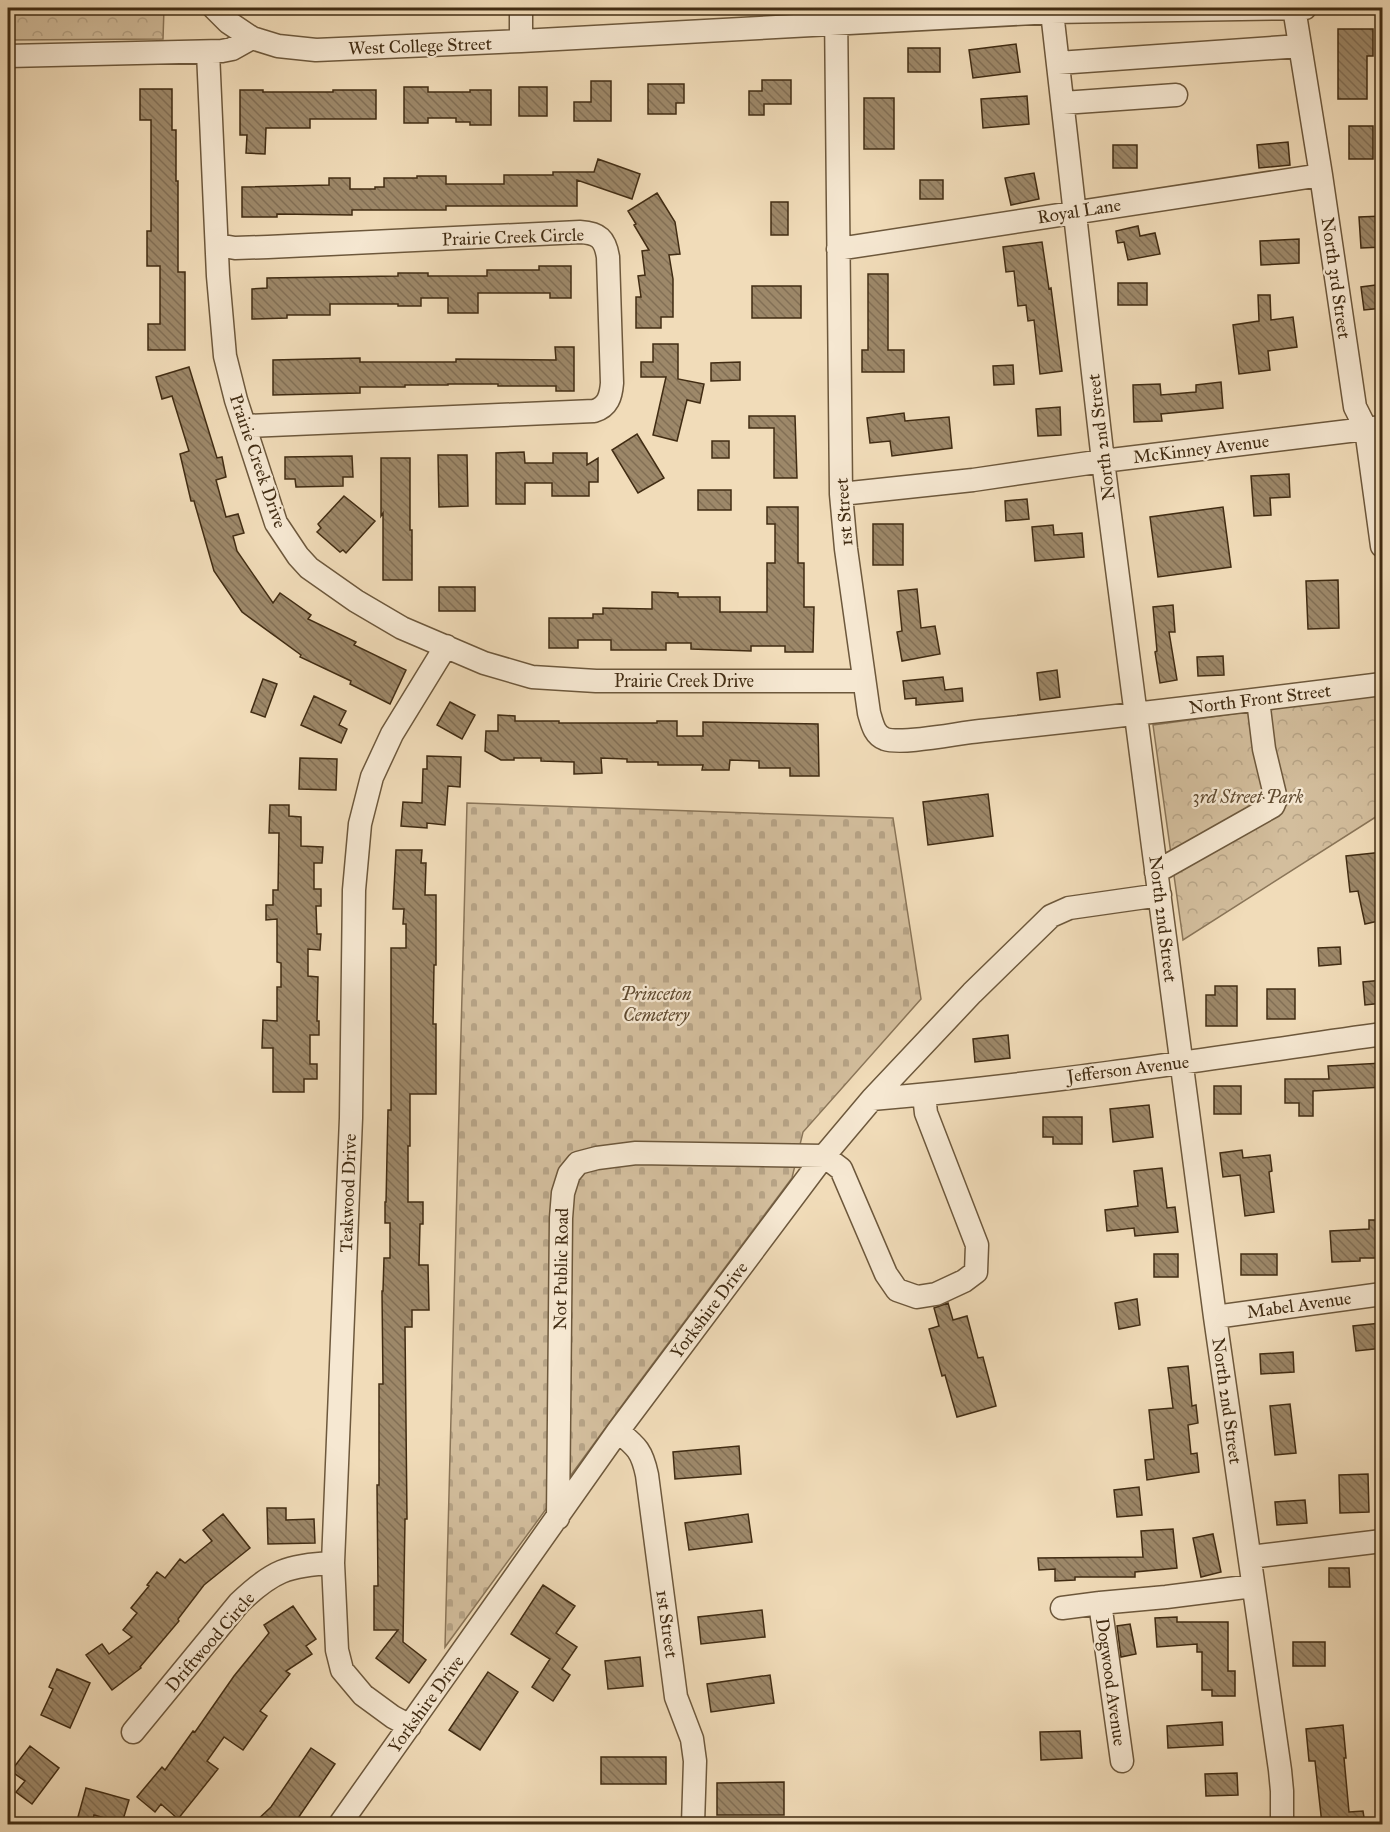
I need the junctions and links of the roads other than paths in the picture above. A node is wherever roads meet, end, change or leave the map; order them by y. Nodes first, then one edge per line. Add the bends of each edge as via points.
1 (214, 8) edge
2 (521, 8) edge
3 (1294, 8) edge
4 (1305, 8) edge
5 (1052, 9) edge
6 (836, 16) edge
7 (252, 38) junction
8 (521, 41) junction
9 (1300, 46) junction
10 (208, 52) junction
11 (8, 56) edge
12 (1058, 63) junction
13 (1176, 95) dead end
14 (1063, 103) junction
15 (1321, 175) junction
16 (1075, 212) junction
17 (217, 245) junction
18 (838, 249) junction
19 (246, 426) junction
20 (1374, 428) edge
21 (1103, 461) junction
22 (841, 494) junction
23 (1383, 546) edge
24 (446, 646) junction
25 (864, 681) junction
26 (1383, 684) edge
27 (1258, 700) junction
28 (1137, 715) junction
29 (1156, 872) junction
30 (1160, 895) junction
31 (1383, 1034) edge
32 (1181, 1063) junction
33 (924, 1095) junction
34 (872, 1100) junction
35 (824, 1156) junction
36 (1383, 1294) edge
37 (1215, 1317) junction
38 (618, 1431) junction
39 (558, 1518) junction
40 (1383, 1541) edge
41 (1250, 1557) junction
42 (333, 1563) junction
43 (1253, 1586) junction
44 (1100, 1603) junction
45 (1062, 1608) dead end
46 (410, 1726) junction
47 (133, 1732) dead end
48 (1122, 1761) dead end
49 (340, 1824) edge
50 (693, 1824) edge
51 (1282, 1824) edge

1 - 7 street, West College Street
2 - 8 street
3 - 4 street, West College Street
3 - 5 street, West College Street
3 - 9 street, North 3rd Street
5 - 6 street, West College Street
5 - 12 street, North 2nd Street
6 - 8 street, West College Street
6 - 18 street, 1st Street
7 - 8 street, West College Street via 278,46 316,50
7 - 10 street via 232,49
9 - 12 street
9 - 15 street, North 3rd Street
10 - 11 street
10 - 17 street, Prairie Creek Drive
12 - 14 street, North 2nd Street
13 - 14 street
14 - 16 street, North 2nd Street
15 - 16 street, Royal Lane
15 - 20 street, North 3rd Street via 1355,407
16 - 18 street, Royal Lane
16 - 21 street, North 2nd Street
17 - 19 street, Prairie Creek Drive via 225,356
17 - 19 street, Prairie Creek Circle via 268,247 580,232 598,236 606,245 608,257 612,382 608,402 601,409
18 - 22 street, 1st Street
19 - 24 street, Prairie Creek Drive via 276,523 298,556 356,601 402,628
20 - 21 street, McKinney Avenue
20 - 23 street, North 3rd Street
21 - 22 street, McKinney Avenue
21 - 28 street, North 2nd Street
22 - 25 street, 1st Street
24 - 25 street, Prairie Creek Drive via 484,663 532,677 596,681
24 - 42 street, Teakwood Drive via 392,734 372,777 360,824 354,890 351,1118
25 - 28 street, 1st Street via 874,730 884,739 900,741
26 - 27 street, North Front Street
27 - 28 street, North Front Street
27 - 29 street via 1276,799 1273,806
28 - 29 street, North 2nd Street
29 - 30 street, North 2nd Street
30 - 32 street, North 2nd Street
30 - 34 street, Yorkshire Drive via 1069,908 1051,916
31 - 32 street, Jefferson Avenue
32 - 33 street, Jefferson Avenue
32 - 37 street, North 2nd Street
33 - 34 street, Jefferson Avenue
33 - 35 street via 926,1113 977,1245 976,1272 964,1281 936,1294 917,1297 897,1290 886,1274 841,1169
34 - 35 street, Yorkshire Drive
35 - 38 street, Yorkshire Drive
35 - 39 street, Not Public Road via 636,1153 578,1163 569,1174 561,1218
36 - 37 street, Mabel Avenue
37 - 41 street, North 2nd Street
38 - 39 street, Yorkshire Drive
38 - 50 street, 1st Street via 642,1454 647,1475 676,1697 692,1739 695,1761
39 - 46 street, Yorkshire Drive
40 - 41 street
41 - 43 street, North 2nd Street
42 - 46 street, Teakwood Drive via 337,1650 342,1670 363,1695
42 - 47 street, Driftwood Circle via 299,1565 266,1579 239,1603
43 - 44 street, Dogwood Avenue
43 - 51 street, North 2nd Street via 1280,1770
44 - 45 street, Dogwood Avenue
44 - 48 street, Dogwood Avenue
46 - 49 street, Yorkshire Drive

